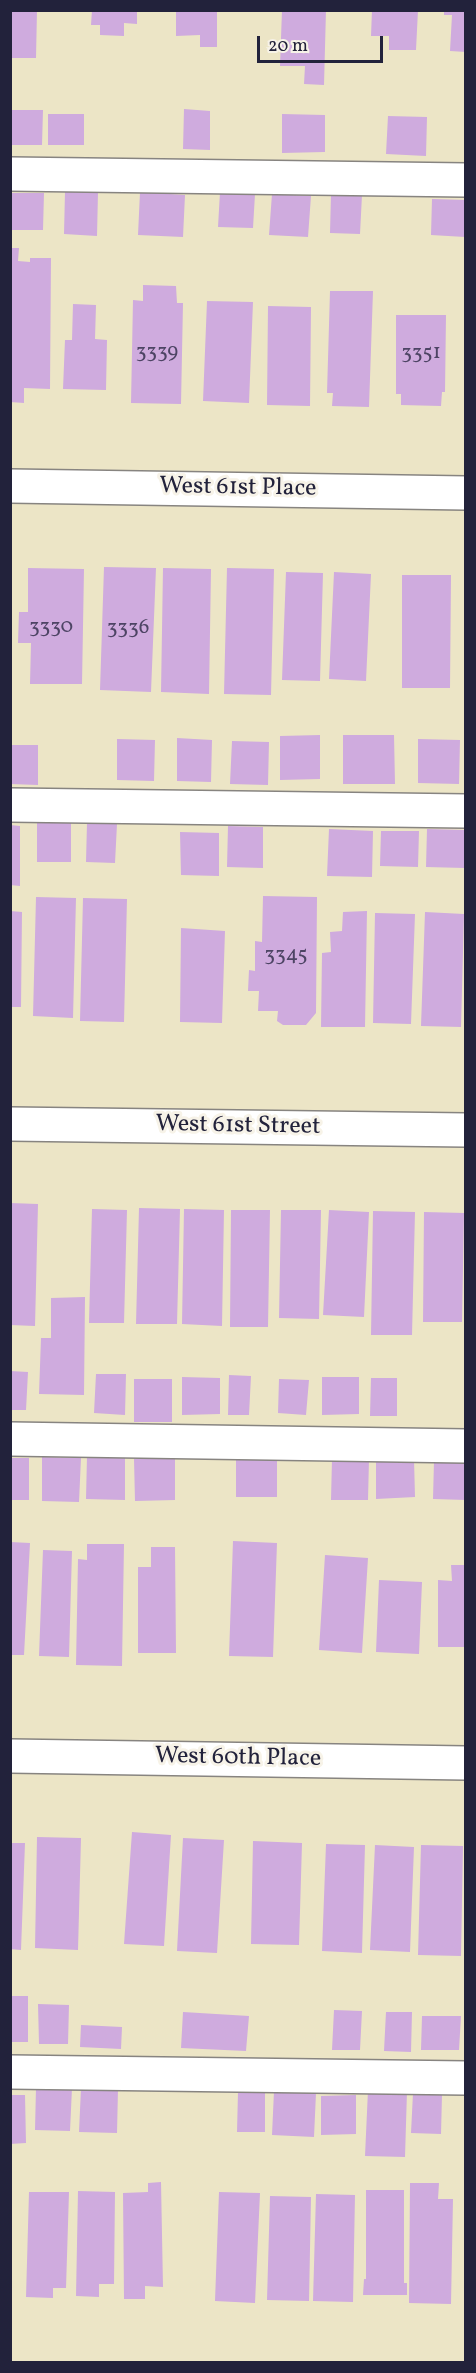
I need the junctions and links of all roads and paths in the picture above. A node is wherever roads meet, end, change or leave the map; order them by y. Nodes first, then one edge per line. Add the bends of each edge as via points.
1 (10, 174) edge
2 (465, 180) edge
3 (10, 486) edge
4 (465, 493) edge
5 (10, 805) edge
6 (465, 811) edge
7 (10, 1124) edge
8 (465, 1130) edge
9 (10, 1439) edge
10 (465, 1446) edge
11 (10, 1756) edge
12 (465, 1762) edge
13 (10, 2072) edge
14 (465, 2078) edge

1 - 2 street
3 - 4 street, West 61st Place
5 - 6 street
7 - 8 street, West 61st Street
9 - 10 street
11 - 12 street, West 60th Place
13 - 14 street

